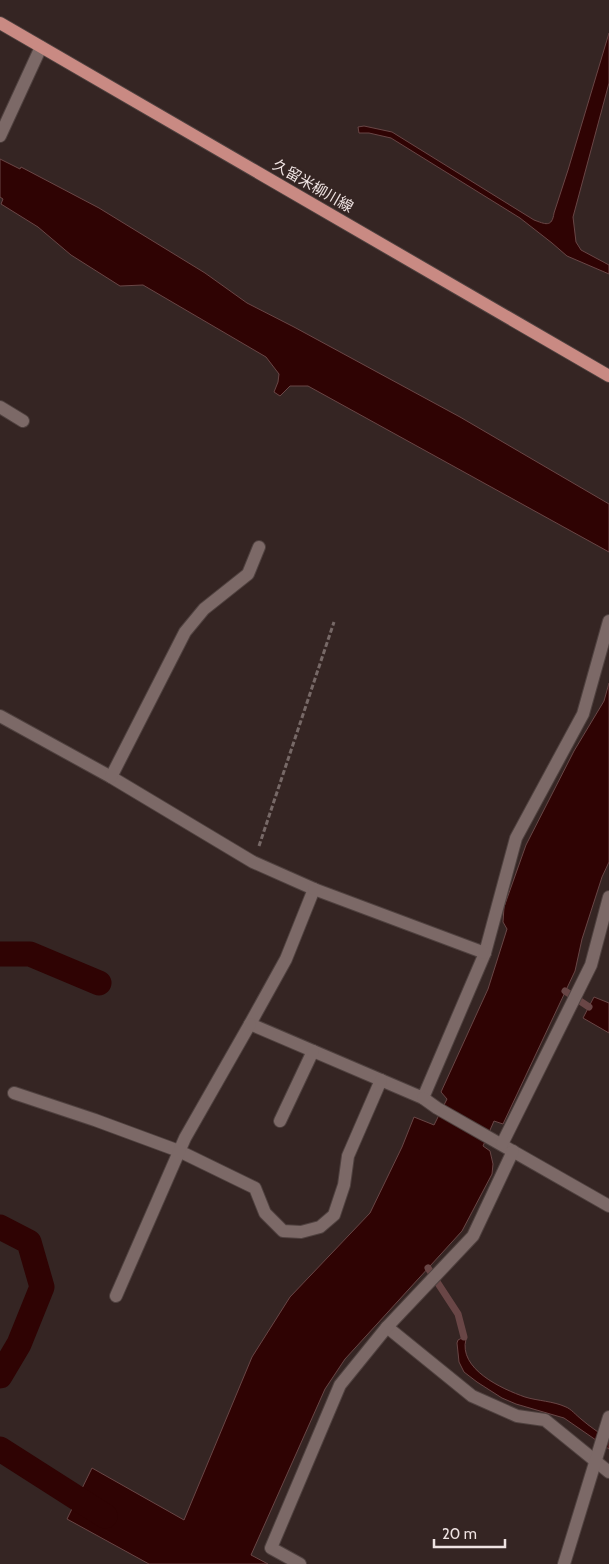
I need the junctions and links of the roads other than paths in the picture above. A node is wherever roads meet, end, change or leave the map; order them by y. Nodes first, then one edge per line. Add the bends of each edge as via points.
1 (0, 23) edge
2 (41, 47) junction
3 (0, 136) edge
4 (609, 376) edge
5 (0, 407) edge
6 (23, 421) dead end
7 (259, 546) dead end
8 (609, 621) edge
9 (0, 716) edge
10 (111, 777) junction
11 (314, 889) junction
12 (609, 897) edge
13 (485, 953) junction
14 (250, 1024) junction
15 (313, 1051) junction
16 (381, 1080) junction
17 (14, 1093) dead end
18 (423, 1098) junction
19 (280, 1121) dead end
20 (502, 1144) junction
21 (179, 1151) junction
22 (609, 1206) edge
23 (116, 1296) dead end
24 (387, 1328) junction
25 (609, 1417) edge
26 (596, 1460) junction
27 (609, 1472) edge
28 (300, 1564) edge
29 (564, 1564) edge

1 - 2 main road, 久留米柳川線
2 - 3 street
2 - 4 main road, 久留米柳川線
5 - 6 street
7 - 10 street via 248,574 204,609 185,632
8 - 13 street via 583,714 516,838
9 - 10 street
10 - 11 street via 253,862
11 - 13 street
11 - 14 street via 286,959
12 - 20 street via 591,965
13 - 18 street
14 - 15 street
14 - 21 street
15 - 16 street
15 - 19 street
16 - 18 street
16 - 21 street via 348,1156 344,1185 334,1215 320,1227 301,1232 283,1231 265,1213 255,1188
17 - 21 street
18 - 20 street
20 - 22 street
20 - 24 street via 473,1236
21 - 23 street
24 - 26 street via 472,1396 517,1416 545,1420
24 - 28 street via 340,1385 271,1548
25 - 26 street
26 - 27 street
26 - 29 street

